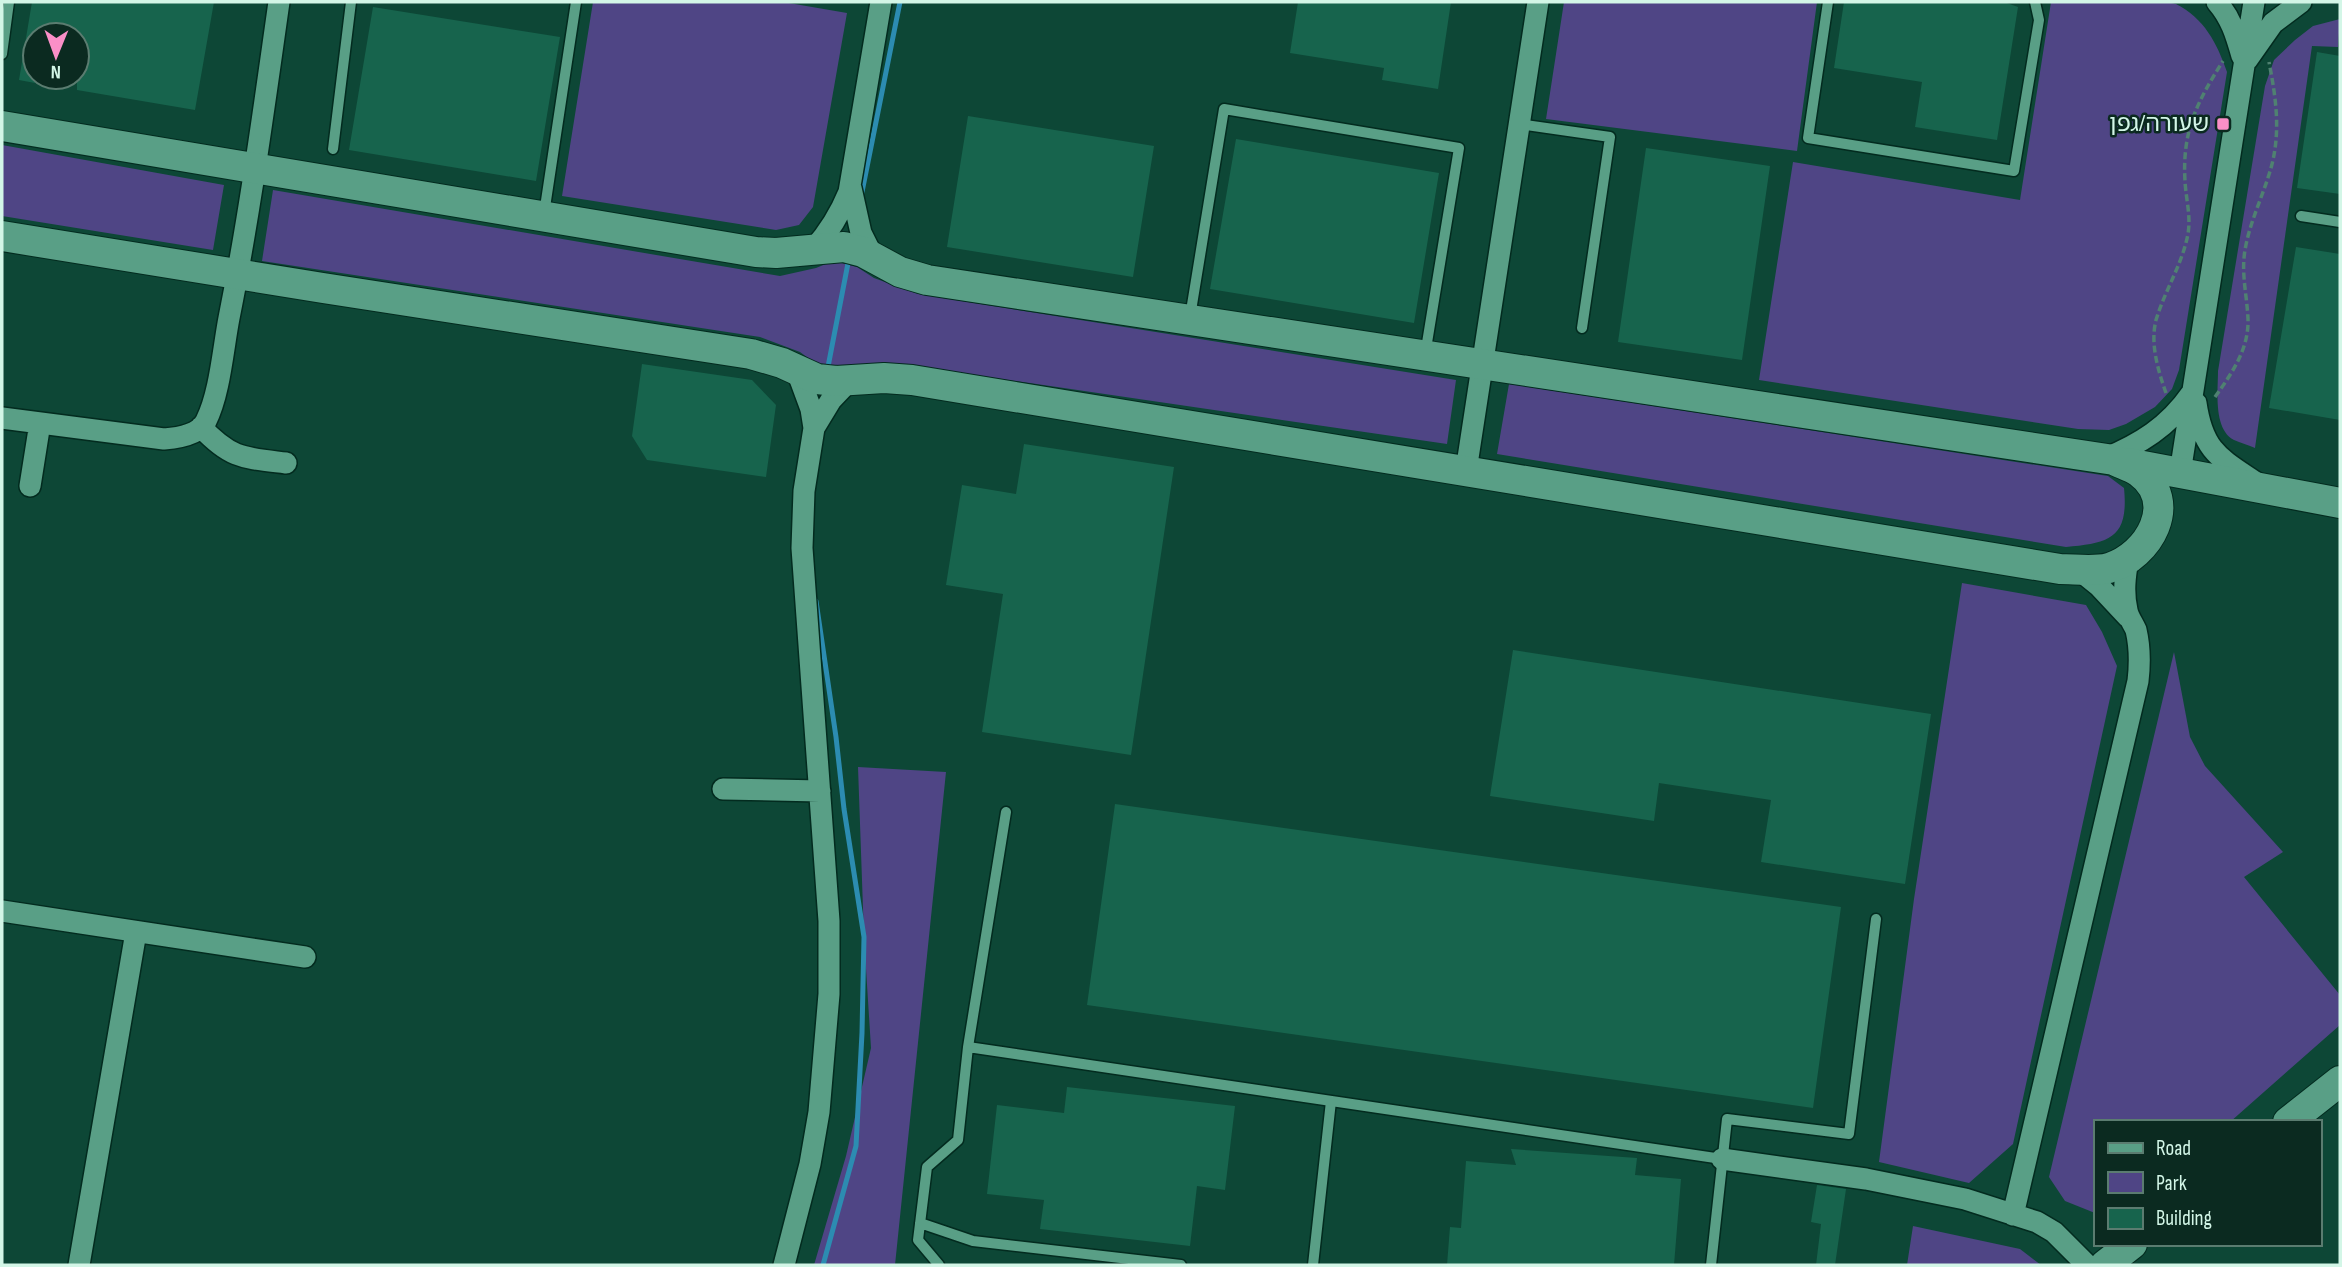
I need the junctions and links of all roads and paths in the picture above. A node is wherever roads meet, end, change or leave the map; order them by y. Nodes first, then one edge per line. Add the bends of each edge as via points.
1 (9, 2) edge
2 (279, 2) edge
3 (351, 2) edge
4 (576, 2) edge
5 (881, 2) edge
6 (1538, 2) edge
7 (1828, 2) edge
8 (2035, 2) edge
9 (2217, 2) edge
10 (2254, 2) edge
11 (2301, 2) edge
12 (2263, 36) junction
13 (2237, 38) junction
14 (2, 54) edge
15 (2244, 64) junction
16 (1519, 124) junction
17 (2, 126) edge
18 (332, 149) dead end
19 (255, 168) junction
20 (850, 186) junction
21 (543, 216) junction
22 (2301, 216) dead end
23 (2340, 222) edge
24 (2, 236) edge
25 (813, 250) junction
26 (874, 259) junction
27 (238, 274) junction
28 (1189, 320) junction
29 (1582, 328) dead end
30 (1425, 355) junction
31 (1481, 364) junction
32 (797, 371) junction
33 (850, 379) junction
34 (2194, 390) junction
35 (2177, 415) junction
36 (2, 418) edge
37 (2198, 422) junction
38 (40, 423) junction
39 (201, 427) junction
40 (814, 428) junction
41 (2109, 459) junction
42 (286, 463) dead end
43 (1466, 471) junction
44 (2180, 473) junction
45 (30, 486) dead end
46 (2265, 489) junction
47 (2340, 502) edge
48 (2157, 524) junction
49 (2128, 559) junction
50 (2078, 569) junction
51 (2132, 621) junction
52 (723, 789) dead end
53 (820, 791) junction
54 (1006, 811) dead end
55 (2, 911) edge
56 (1876, 919) dead end
57 (136, 932) junction
58 (304, 957) dead end
59 (968, 1047) junction
60 (2340, 1081) edge
61 (1331, 1101) junction
62 (2291, 1120) edge
63 (1723, 1159) junction
64 (2013, 1215) junction
65 (920, 1223) junction
66 (2129, 1246) edge
67 (79, 1265) edge
68 (784, 1265) edge
69 (939, 1265) edge
70 (1181, 1265) edge
71 (1313, 1265) edge
72 (1711, 1265) edge
73 (2087, 1265) edge
74 (2105, 1265) edge

1 - 14 lane
2 - 19 street
3 - 18 lane
4 - 21 lane
5 - 20 street
6 - 16 street
7 - 8 lane via 1808,138 2014,171 2039,20
9 - 13 street
10 - 15 street
11 - 12 street
12 - 15 street
12 - 37 path via 2275,92 2277,141 2242,269 2248,321 2244,350
13 - 15 street
13 - 35 path via 2199,99 2190,126 2185,152 2188,234 2182,261 2156,321 2153,343 2159,371
15 - 34 street
16 - 29 lane via 1610,137
16 - 31 street
17 - 19 street
19 - 21 street
19 - 27 street
20 - 25 street via 840,214
20 - 26 street via 861,233
21 - 25 street via 756,252
22 - 23 lane
24 - 27 street
25 - 26 street via 844,247
26 - 28 street via 927,280
27 - 32 street via 751,354
27 - 39 street via 214,400
28 - 30 street
28 - 30 lane via 1224,110 1459,148
30 - 31 street
31 - 41 street
31 - 43 street
32 - 33 street via 817,379
32 - 40 street
33 - 40 street
33 - 43 street via 912,380
34 - 35 street
34 - 37 street
34 - 44 street
35 - 41 street
36 - 38 street
37 - 46 street via 2217,456
38 - 39 street via 164,439
38 - 45 street
39 - 42 street via 233,454
40 - 53 street via 804,491 802,548
41 - 44 street
41 - 48 street via 2139,472 2152,487
43 - 50 street
44 - 46 street
44 - 48 street via 2174,499
46 - 47 street
48 - 49 street via 2146,543
49 - 50 street via 2108,568
49 - 51 street via 2124,594
50 - 51 street
51 - 64 street via 2139,647 2138,681
52 - 53 street
53 - 68 street via 829,921 825,1049 810,1164
54 - 59 lane
55 - 57 street
56 - 63 lane via 1849,1134 1727,1119
57 - 58 street
57 - 67 street
59 - 61 lane
59 - 65 lane via 958,1140 927,1167
60 - 62 street
61 - 63 lane
61 - 71 lane
63 - 64 street via 1866,1179 1965,1199
63 - 72 lane
64 - 73 street via 2054,1232
65 - 69 lane via 918,1240
65 - 70 lane via 973,1241
66 - 74 street

